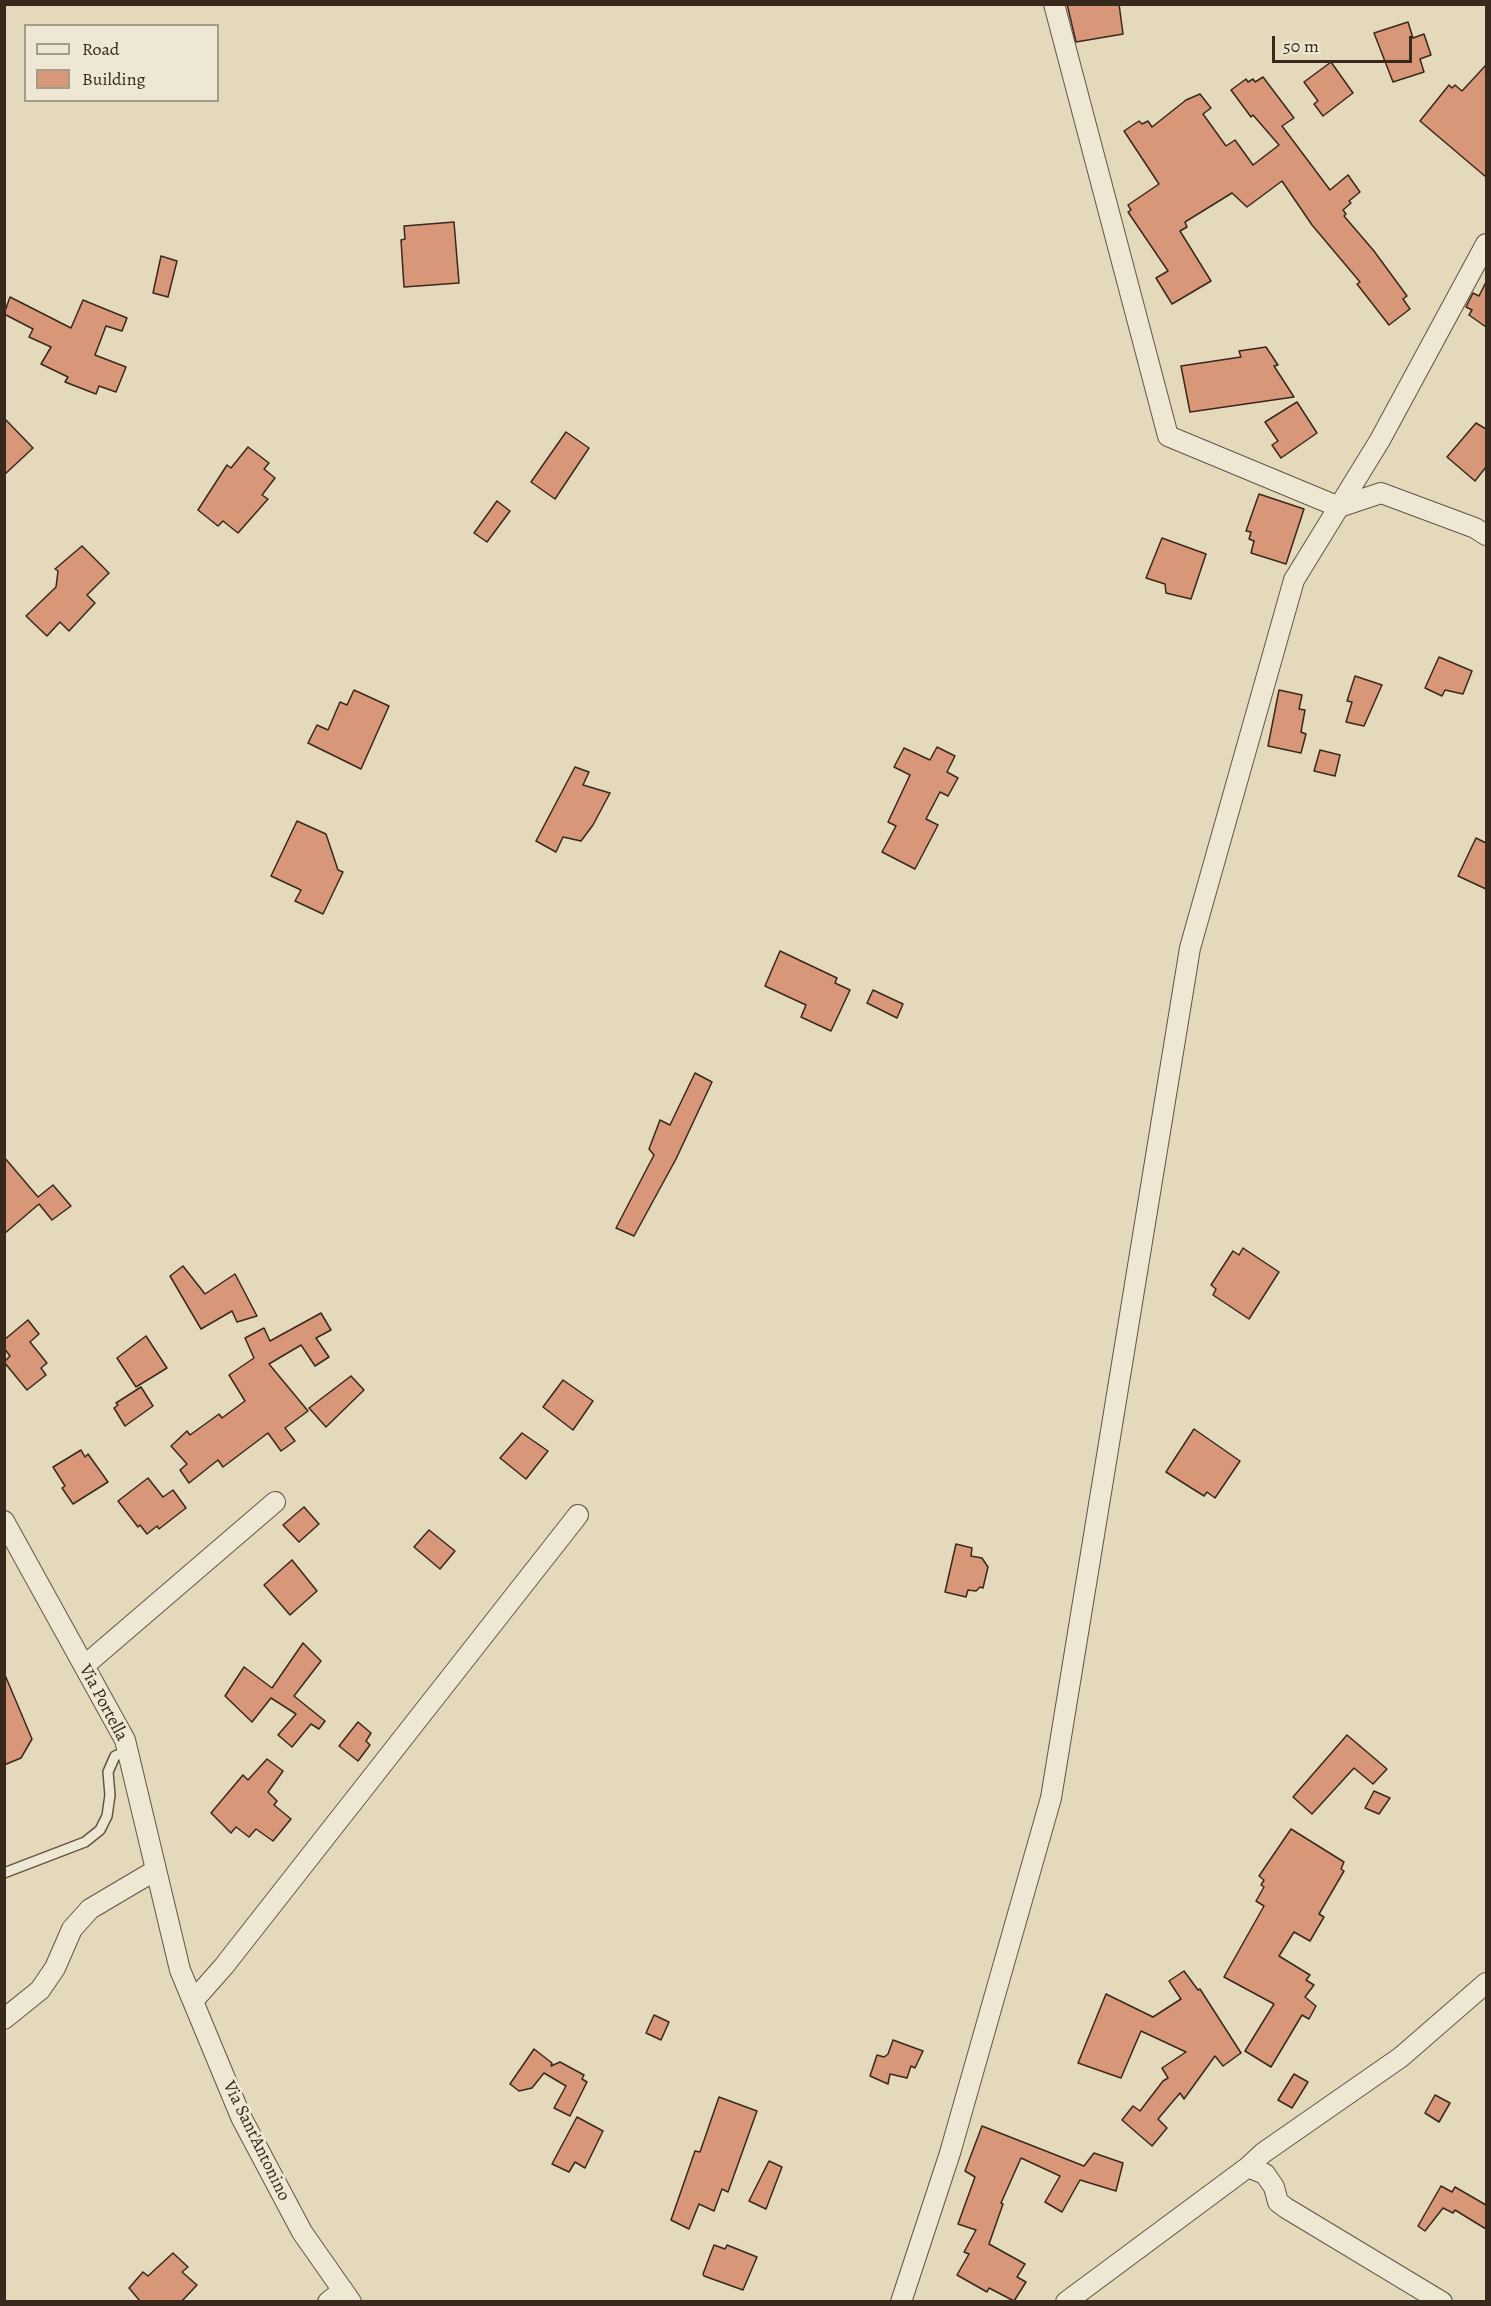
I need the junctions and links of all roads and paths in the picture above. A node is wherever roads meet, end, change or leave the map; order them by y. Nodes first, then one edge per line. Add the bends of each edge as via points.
1 (1054, 4) edge
2 (1486, 244) edge
3 (1339, 507) junction
4 (1486, 536) edge
5 (275, 1502) dead end
6 (579, 1515) dead end
7 (4, 1521) edge
8 (84, 1666) junction
9 (128, 1751) junction
10 (156, 1870) junction
11 (4, 1873) edge
12 (180, 1970) joint
13 (1486, 1983) edge
14 (194, 2000) junction
15 (4, 2019) edge
16 (1248, 2167) junction
17 (341, 2298) edge
18 (901, 2301) edge
19 (1065, 2301) edge
20 (1442, 2301) edge

1 - 3 street via 1168,436
2 - 3 street via 1380,440
3 - 4 street via 1381,493 1475,528
3 - 18 street via 1294,580 1190,948 1051,1797 950,2153
5 - 8 street
6 - 14 street
7 - 8 street, Via Portella
8 - 9 street, Via Portella
9 - 10 street, Via Portella
9 - 11 lane via 115,1756 108,1772 110,1795 100,1830 85,1842
10 - 12 street, Via Portella
10 - 15 street via 90,1909 72,1929 55,1968 40,1990
12 - 14 street, Via Sant'Antonino
13 - 16 street via 1401,2057
14 - 17 street, Via Sant'Antonino via 241,2117
16 - 19 street
16 - 20 street via 1265,2174 1278,2202

